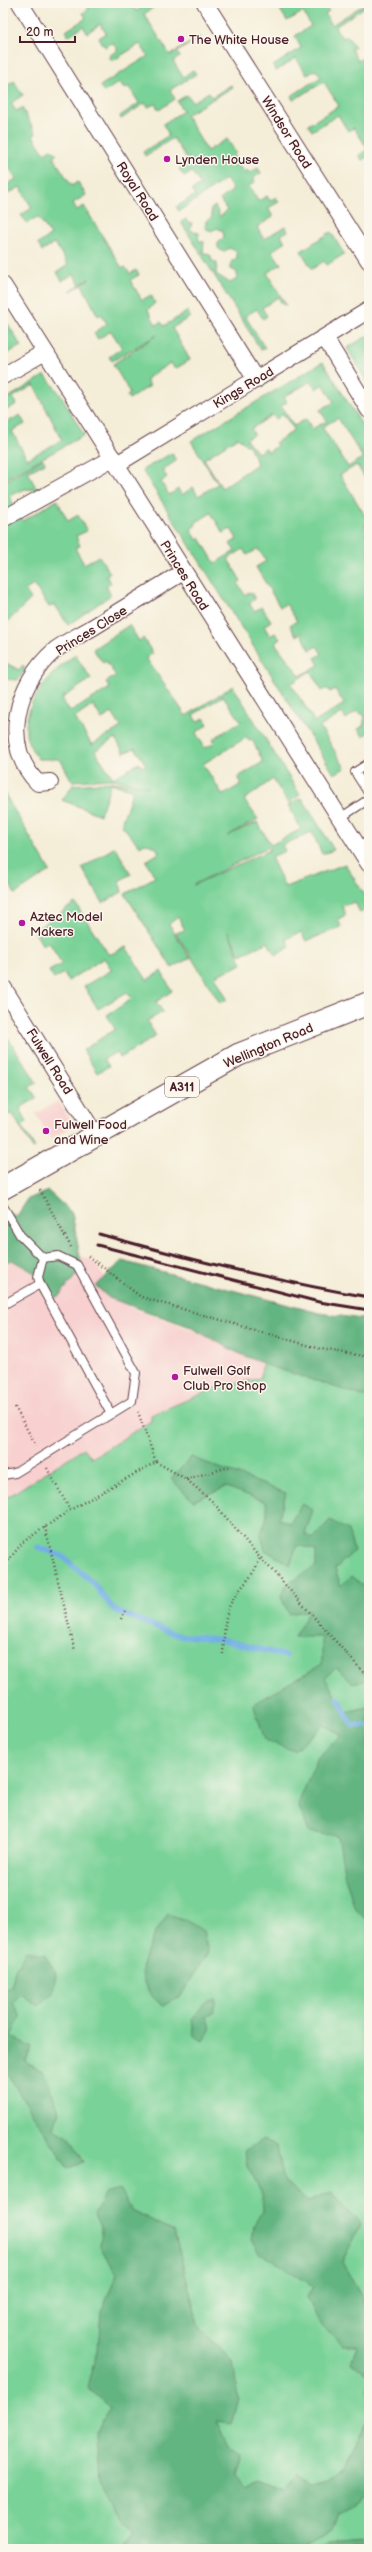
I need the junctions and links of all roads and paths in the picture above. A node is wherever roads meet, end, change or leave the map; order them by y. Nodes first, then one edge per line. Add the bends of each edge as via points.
1 (20, 3) edge
2 (205, 3) edge
3 (369, 261) edge
4 (3, 285) edge
5 (369, 310) edge
6 (325, 338) junction
7 (45, 352) junction
8 (3, 376) edge
9 (256, 380) junction
10 (369, 410) edge
11 (115, 461) junction
12 (3, 519) edge
13 (183, 572) junction
14 (369, 763) edge
15 (50, 782) dead end
16 (369, 794) edge
17 (369, 799) edge
18 (340, 818) junction
19 (369, 864) edge
20 (3, 987) edge
21 (369, 1003) edge
22 (96, 1136) junction
23 (30, 1174) junction
24 (3, 1188) edge
25 (3, 1206) edge
26 (77, 1251) dead end
27 (83, 1254) dead end
28 (43, 1258) junction
29 (40, 1284) junction
30 (3, 1304) edge
31 (369, 1357) edge
32 (132, 1401) junction
33 (15, 1407) dead end
34 (111, 1414) junction
35 (41, 1457) junction
36 (156, 1462) junction
37 (229, 1467) dead end
38 (3, 1475) edge
39 (186, 1479) junction
40 (70, 1510) junction
41 (45, 1527) junction
42 (260, 1558) junction
43 (3, 1567) edge
44 (125, 1611) dead end
45 (121, 1619) dead end
46 (75, 1651) dead end
47 (223, 1654) dead end
48 (369, 1683) edge

1 - 9 street, Royal Road
2 - 3 street, Windsor Road
4 - 7 street, Princes Road
5 - 6 street, Kings Road
6 - 9 street, Kings Road
6 - 10 street
7 - 8 street
7 - 11 street, Princes Road
9 - 11 street, Kings Road
11 - 12 street, Kings Road
11 - 13 street, Princes Road
13 - 15 street, Princes Close via 56,650 35,673 22,695 14,722 16,746 28,773 38,783
13 - 18 street, Princes Road
14 - 16 lane via 355,772
17 - 18 lane
18 - 19 street, Princes Road
20 - 22 street, Fulwell Road
21 - 22 main road, Wellington Road / A311 via 238,1055
22 - 23 main road, Wellington Road / A311
23 - 24 main road, Wellington Road / A311
23 - 26 path via 72,1248
25 - 28 lane via 20,1235
27 - 31 path via 94,1259 141,1297 321,1350
28 - 29 lane via 38,1277
28 - 32 lane via 58,1256 77,1265 136,1373
29 - 30 lane
29 - 34 lane
32 - 34 lane
32 - 36 path via 142,1419
33 - 35 path
34 - 35 lane
35 - 38 lane via 15,1473
35 - 40 path
36 - 39 path
36 - 40 path
37 - 39 path
39 - 42 path via 213,1502
40 - 41 path
41 - 43 path via 23,1542
41 - 46 path
42 - 47 path via 255,1573 230,1604 226,1615
42 - 48 path via 365,1674
44 - 45 path

